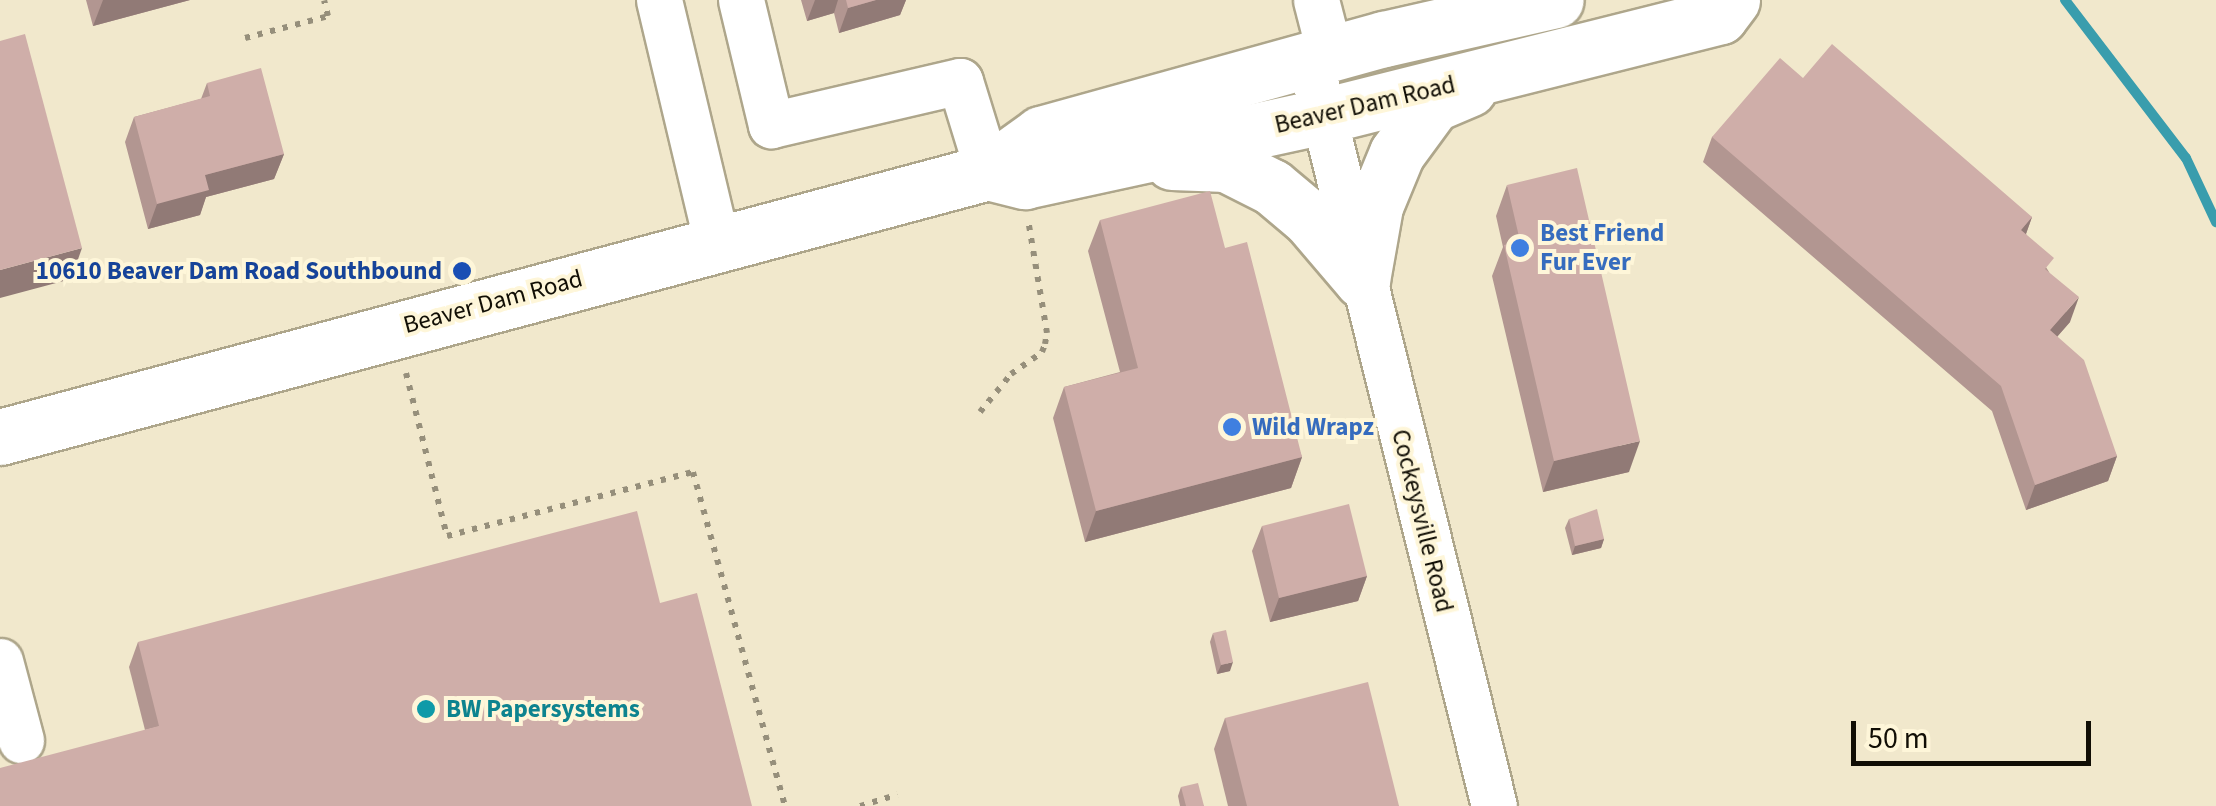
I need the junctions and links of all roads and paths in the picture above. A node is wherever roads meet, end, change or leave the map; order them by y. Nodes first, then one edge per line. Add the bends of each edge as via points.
1 (324, 0) edge
2 (659, 0) edge
3 (741, 0) edge
4 (1316, 0) edge
5 (1556, 0) edge
6 (1732, 0) edge
7 (245, 38) dead end
8 (1320, 57) junction
9 (1522, 67) junction
10 (1323, 116) junction
11 (1120, 159) junction
12 (1008, 190) junction
13 (717, 243) junction
14 (1362, 280) junction
15 (406, 372) dead end
16 (980, 412) dead end
17 (0, 437) edge
18 (0, 661) edge
19 (21, 740) dead end
20 (898, 795) dead end
21 (785, 806) edge
22 (860, 806) edge
23 (1494, 806) edge

1 - 7 path via 328,16
2 - 13 street
3 - 12 street via 771,125 960,81
4 - 8 street, Cockeysville Road
5 - 8 main road, Beaver Dam Road
6 - 9 main road, Beaver Dam Road via 1720,16
8 - 10 street, Cockeysville Road
8 - 12 main road, Beaver Dam Road via 1041,134
9 - 10 main road, Beaver Dam Road
9 - 14 main road via 1433,104 1414,129 1384,180
10 - 11 main road, Beaver Dam Road
10 - 14 street, Cockeysville Road
11 - 12 main road, Beaver Dam Road
11 - 14 main road via 1226,164 1254,176 1309,218
12 - 13 main road, Beaver Dam Road
12 - 16 path via 1047,333 1042,352 1011,374
13 - 17 main road, Beaver Dam Road
14 - 23 street, Cockeysville Road
15 - 21 path via 447,536 693,472
18 - 19 street
20 - 22 path

